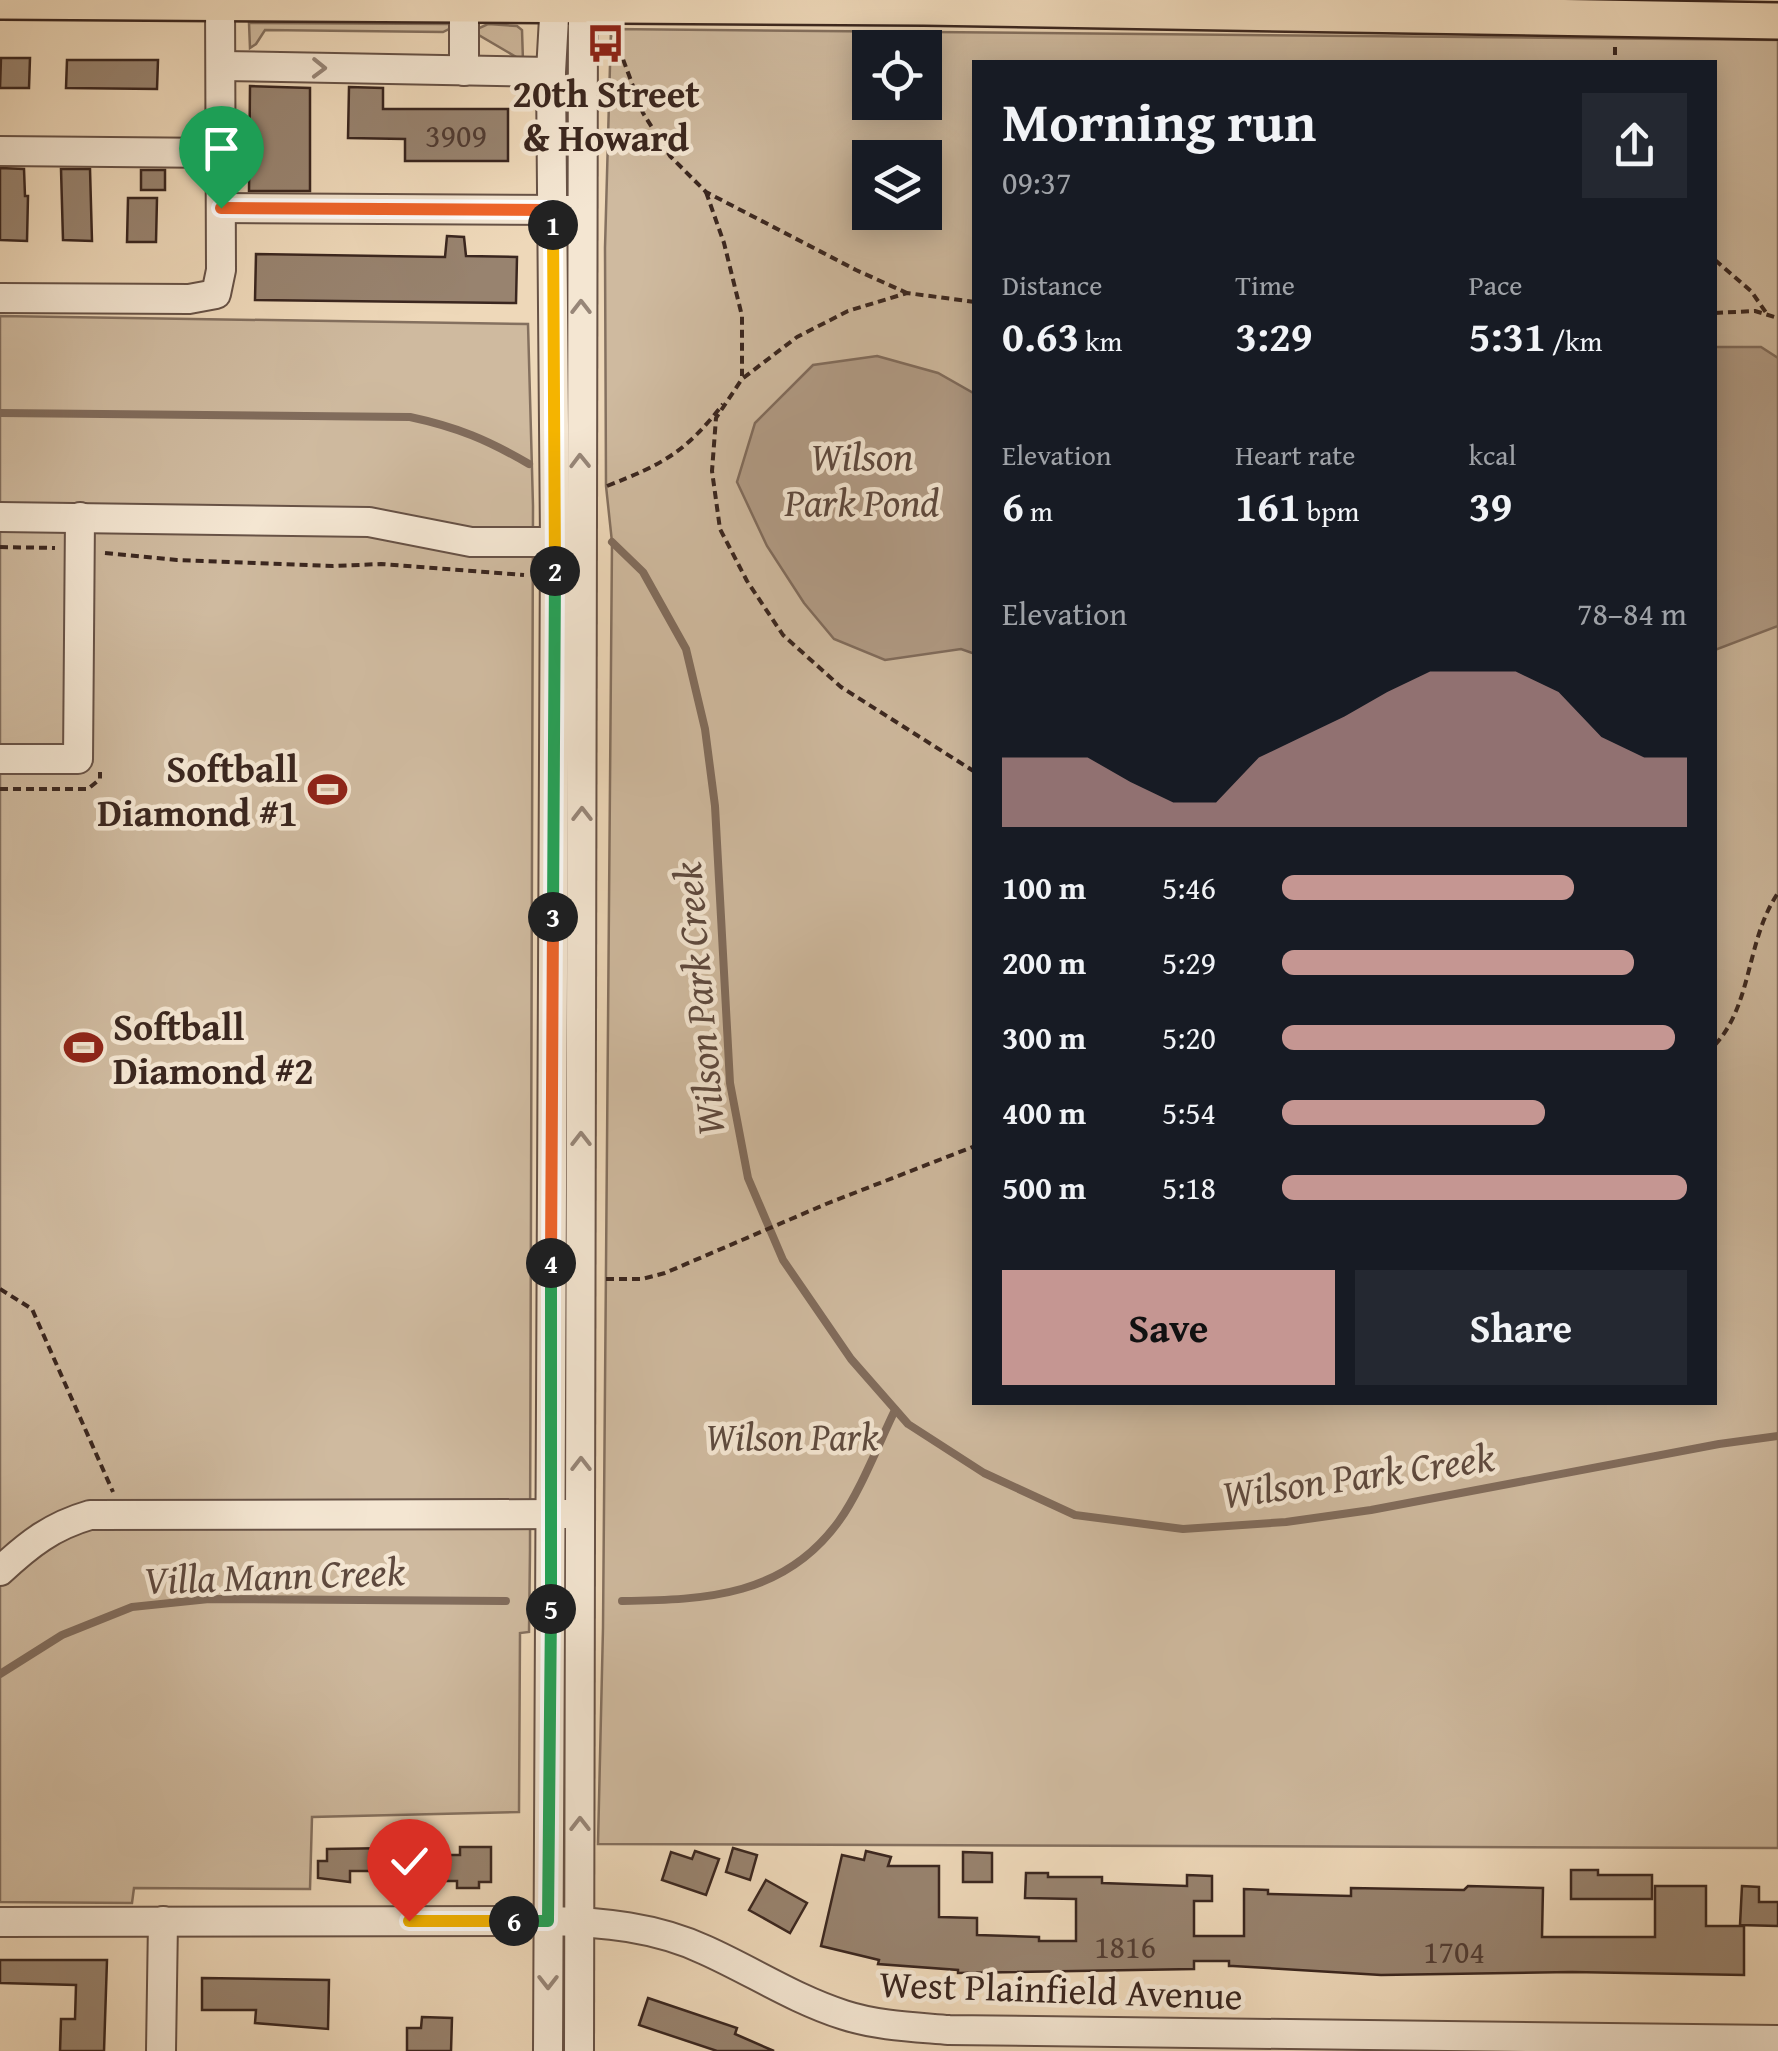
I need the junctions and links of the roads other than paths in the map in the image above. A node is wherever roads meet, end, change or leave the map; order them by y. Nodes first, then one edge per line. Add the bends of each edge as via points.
1 (220, 0) edge
2 (0, 1) edge
3 (400, 2) edge
4 (568, 2) edge
5 (731, 3) edge
6 (464, 4) junction
7 (924, 4) edge
8 (1261, 6) edge
9 (1598, 9) edge
10 (1778, 21) edge
11 (222, 66) junction
12 (464, 71) junction
13 (551, 72) junction
14 (0, 151) edge
15 (221, 152) junction
16 (221, 208) junction
17 (567, 210) junction
18 (0, 298) edge
19 (0, 517) edge
20 (80, 517) junction
21 (568, 531) junction
22 (0, 759) edge
23 (551, 1273) junction
24 (581, 1273) junction
25 (551, 1514) junction
26 (581, 1515) junction
27 (0, 1571) edge
28 (163, 1921) junction
29 (548, 1921) junction
30 (0, 1922) edge
31 (580, 1922) junction
32 (1768, 2044) edge
33 (161, 2051) edge
34 (548, 2051) edge
35 (579, 2051) edge

1 - 2 main road
1 - 3 main road
1 - 11 street
3 - 6 main road
4 - 5 main road
4 - 6 main road
4 - 13 street
4 - 17 street
5 - 7 main road
6 - 12 street
7 - 8 main road
8 - 9 main road
9 - 10 main road
11 -> 12 street
11 - 15 street
12 - 13 street
13 - 17 street
14 - 15 street
15 - 16 street
16 - 17 street
16 - 18 street via 216,294 190,300
17 - 21 street
19 - 20 street
20 - 21 street via 369,522 471,542
20 - 22 street via 78,759
21 - 23 street
24 -> 21 street
23 - 24 street
23 - 25 street
26 -> 24 street
25 - 26 street
25 - 27 street via 90,1515 61,1523
25 - 29 street
31 -> 26 street
28 - 29 street, West Plainfield Avenue
28 - 30 street, West Plainfield Avenue
28 - 33 street
29 - 31 street, West Plainfield Avenue
29 -> 34 street
31 - 32 street, West Plainfield Avenue via 635,1926 703,1948 786,1993 875,2024
31 - 35 street

